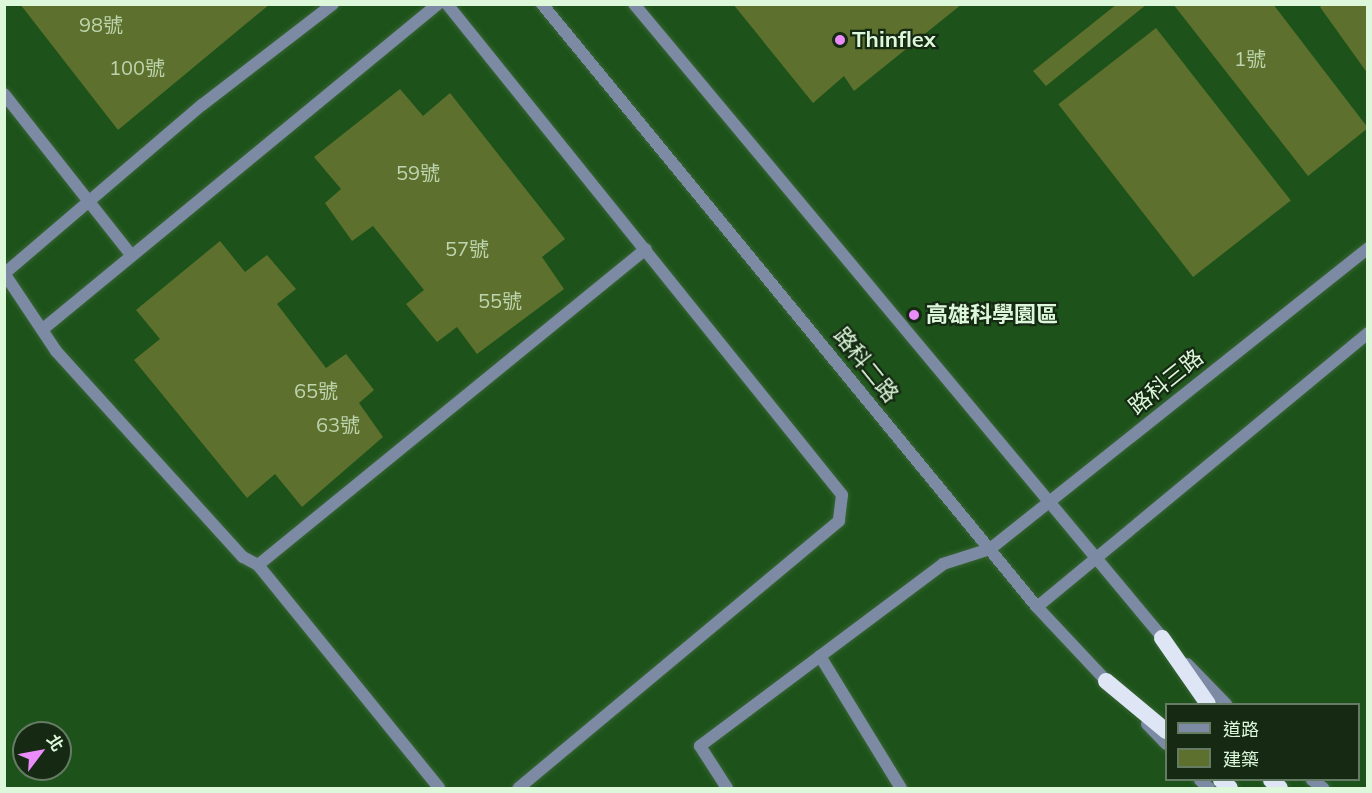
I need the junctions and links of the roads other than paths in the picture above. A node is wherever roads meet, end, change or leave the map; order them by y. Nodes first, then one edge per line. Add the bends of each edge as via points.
1 (333, 4) edge
2 (438, 4) edge
3 (447, 4) edge
4 (542, 4) edge
5 (634, 4) edge
6 (4, 94) edge
7 (90, 200) junction
8 (1368, 248) edge
9 (646, 249) junction
10 (131, 255) junction
11 (5, 273) edge
12 (43, 329) junction
13 (1368, 333) edge
14 (1048, 504) junction
15 (990, 549) junction
16 (1092, 558) junction
17 (258, 566) junction
18 (1037, 607) junction
19 (1162, 638) junction
20 (820, 656) junction
21 (1106, 681) junction
22 (1207, 703) edge
23 (1224, 703) edge
24 (1165, 729) edge
25 (1165, 742) edge
26 (439, 789) edge
27 (519, 789) edge
28 (727, 789) edge
29 (901, 789) edge

1 - 7 street via 202,105
2 - 10 street
3 - 9 street
4 - 15 street, 路科二路
5 - 14 street
6 - 7 street
7 - 10 street
7 - 11 street
8 - 14 street, 路科三路
9 - 17 street
9 - 27 street via 842,495 839,521
10 - 12 street via 120,271
11 - 12 street
12 - 17 street via 80,377 243,557
13 - 16 street
14 - 15 street, 路科三路
14 - 16 street
15 - 18 street, 路科二路
15 - 20 street via 943,564
16 - 18 street
16 - 19 street
17 - 26 street
18 - 21 street, 路科二路
19 - 22 highway
19 - 23 street
20 - 28 street via 700,746
20 - 29 street
21 - 24 highway
21 - 25 street, 路科二路

